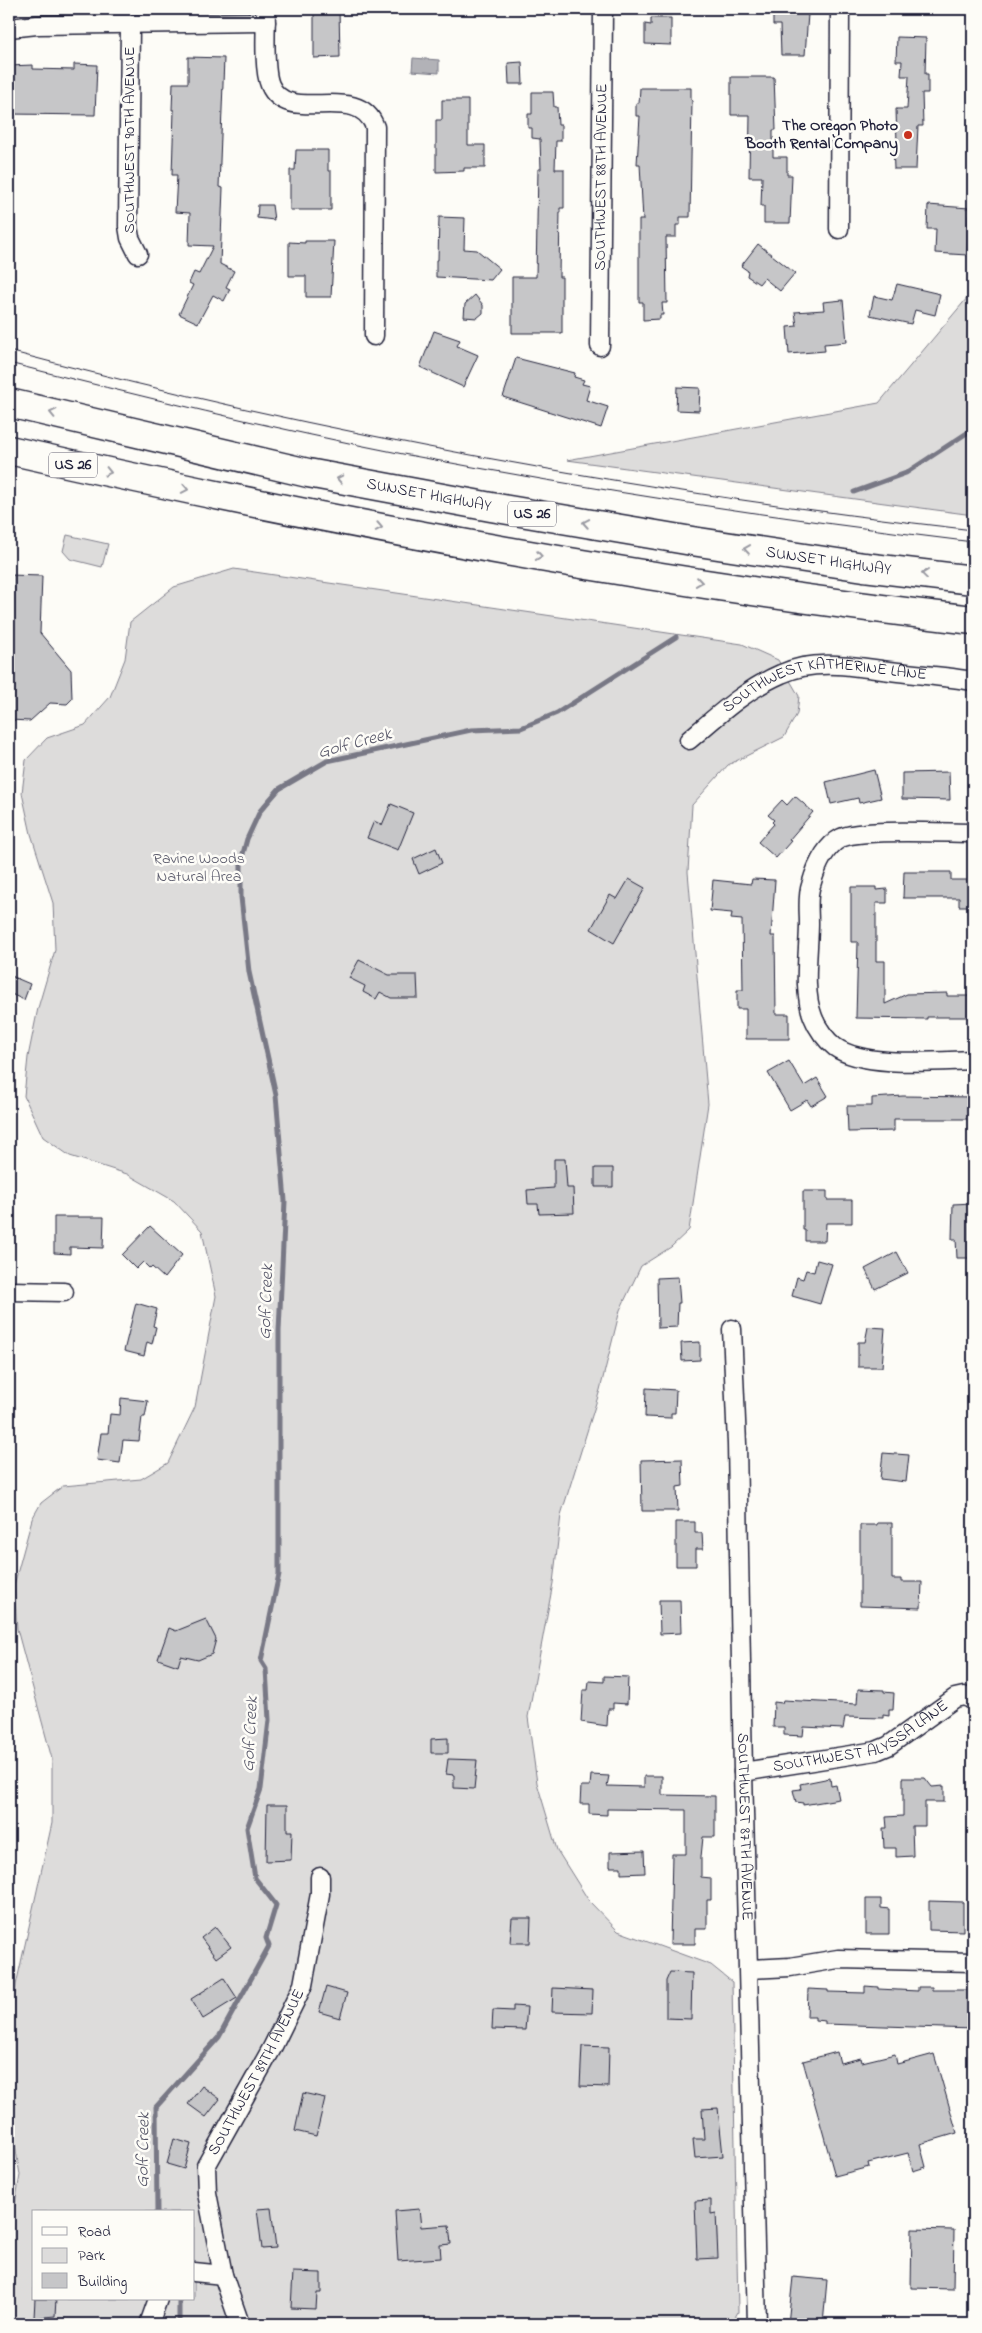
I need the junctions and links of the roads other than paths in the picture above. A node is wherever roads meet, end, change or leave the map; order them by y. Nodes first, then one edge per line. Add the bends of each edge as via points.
1 (603, 9) edge
2 (840, 9) edge
3 (266, 16) edge
4 (130, 24) junction
5 (9, 28) edge
6 (839, 229) dead end
7 (138, 254) dead end
8 (374, 336) dead end
9 (600, 346) dead end
10 (9, 403) edge
11 (9, 450) edge
12 (973, 580) edge
13 (973, 620) edge
14 (973, 681) edge
15 (689, 740) dead end
16 (973, 833) edge
17 (973, 1060) edge
18 (9, 1291) edge
19 (64, 1292) dead end
20 (732, 1329) dead end
21 (973, 1700) edge
22 (743, 1772) junction
23 (320, 1877) dead end
24 (973, 1962) edge
25 (749, 1969) junction
26 (195, 2272) edge
27 (223, 2276) junction
28 (158, 2300) edge
29 (149, 2324) edge
30 (240, 2324) edge
31 (757, 2324) edge

1 - 9 street, SOUTHWEST 88TH AVENUE
2 - 6 street
3 - 4 street
3 - 8 street via 267,77 276,94 297,104 354,106 364,111 374,123
4 - 5 street
4 - 7 street, SOUTHWEST 90TH AVENUE via 128,226
12 -> 10 highway, SUNSET HIGHWAY / US 26 via 692,542 481,505 308,473
11 -> 13 highway, US 26 via 205,493 486,547 694,582
14 - 15 street, SOUTHWEST KATHERINE LANE via 835,665 804,667 759,685
16 - 17 street via 862,834 842,838 828,849 817,866 810,887 808,995 813,1017 824,1036 849,1056 886,1061
18 - 19 street
20 - 22 street, SOUTHWEST 87TH AVENUE
21 - 22 street, SOUTHWEST ALYSSA LANE via 964,1696 954,1698 888,1746 876,1751
22 - 25 street, SOUTHWEST 87TH AVENUE
23 - 27 street, SOUTHWEST 89TH AVENUE via 320,1894 303,1985 206,2166 207,2193
24 - 25 street via 838,1959 790,1967
25 - 31 street, SOUTHWEST 87TH AVENUE
26 - 27 street
27 - 30 street, SOUTHWEST 89TH AVENUE
28 - 29 street

